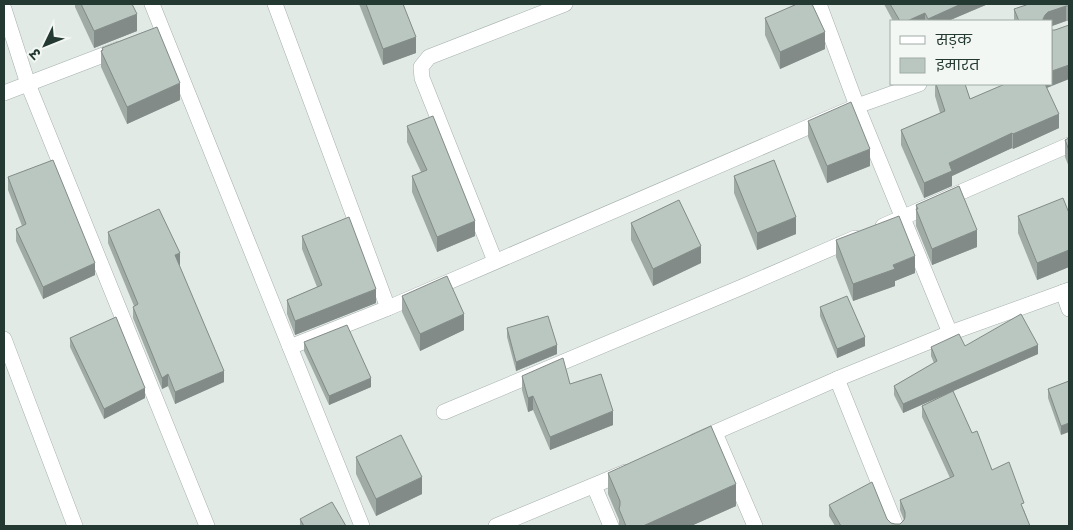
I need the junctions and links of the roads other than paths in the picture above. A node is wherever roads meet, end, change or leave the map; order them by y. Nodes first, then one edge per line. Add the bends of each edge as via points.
1 (152, 4) edge
2 (275, 4) edge
3 (565, 4) edge
4 (821, 4) edge
5 (4, 9) edge
6 (136, 42) edge
7 (28, 84) junction
8 (916, 85) edge
9 (4, 94) edge
10 (858, 106) junction
11 (1069, 145) edge
12 (902, 217) junction
13 (495, 261) junction
14 (1066, 291) edge
15 (388, 308) junction
16 (1069, 309) edge
17 (950, 333) junction
18 (4, 339) edge
19 (290, 348) junction
20 (837, 379) junction
21 (444, 412) dead end
22 (715, 433) junction
23 (680, 448) edge
24 (637, 467) edge
25 (594, 486) junction
26 (75, 526) edge
27 (207, 526) edge
28 (362, 526) edge
29 (496, 526) edge
30 (611, 526) edge
31 (755, 526) edge
32 (896, 526) edge

1 - 19 street via 158,33
2 - 15 street
3 - 13 street via 429,57 421,67 422,78
4 - 10 street
5 - 7 street
6 - 7 street
7 - 9 street
7 - 27 street
8 - 10 street
10 - 12 street
10 - 13 street
11 - 12 street
12 - 17 street
12 - 21 street
13 - 15 street
14 - 16 street
14 - 17 street
15 - 19 street
17 - 20 street
18 - 26 street
19 - 28 street
20 - 22 street
20 - 32 street
22 - 23 street
22 - 31 street
24 - 25 street
25 - 29 street
25 - 30 street

